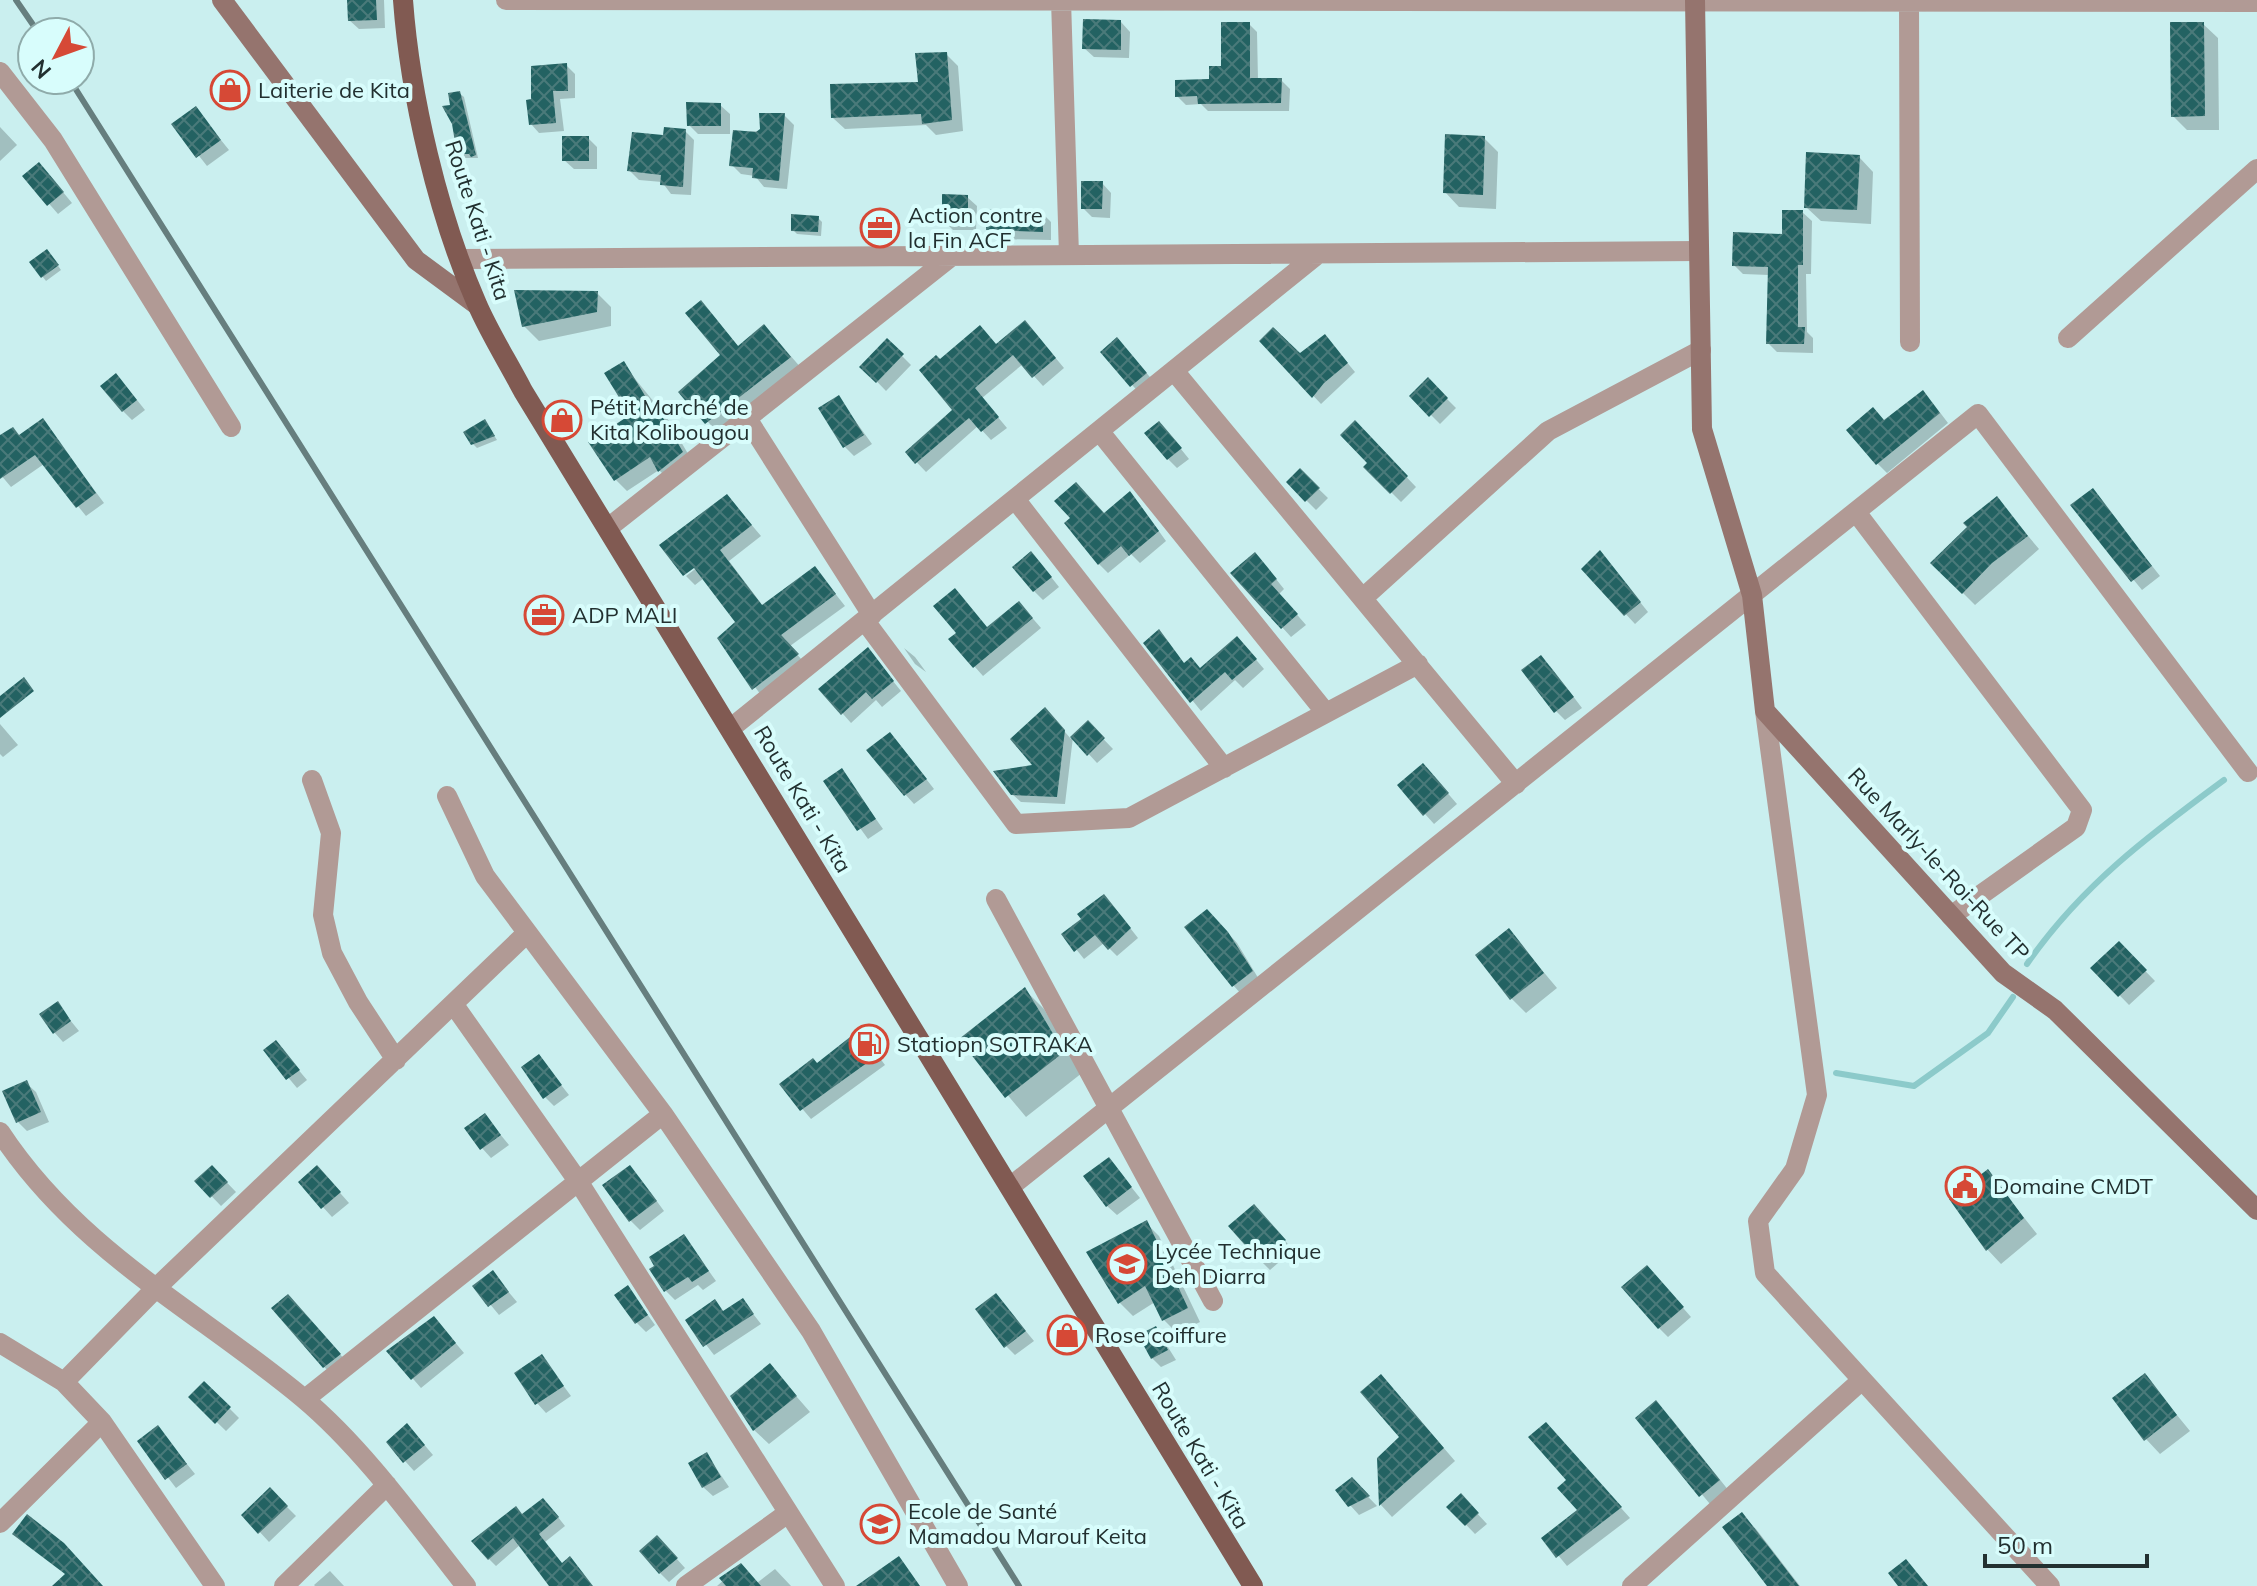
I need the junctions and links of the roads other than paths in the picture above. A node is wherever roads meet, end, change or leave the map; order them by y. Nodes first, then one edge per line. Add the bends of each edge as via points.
1 (222, 0) edge
2 (403, 0) edge
3 (506, 0) edge
4 (1061, 0) edge
5 (1695, 1) edge
6 (1909, 1) edge
7 (2224, 1) edge
8 (2257, 2) edge
9 (0, 72) edge
10 (2257, 169) edge
11 (1699, 251) junction
12 (1318, 254) junction
13 (1069, 255) junction
14 (952, 256) junction
15 (461, 259) junction
16 (477, 305) junction
17 (2068, 338) dead end
18 (1910, 342) dead end
19 (1701, 350) junction
20 (1175, 372) junction
21 (748, 420) junction
22 (231, 427) dead end
23 (1100, 432) junction
24 (1015, 499) junction
25 (1856, 512) junction
26 (608, 528) junction
27 (1752, 595) junction
28 (1363, 598) junction
29 (868, 618) junction
30 (1418, 664) junction
31 (1765, 711) junction
32 (1326, 713) junction
33 (731, 728) junction
34 (1224, 768) junction
35 (2246, 774) edge
36 (312, 780) dead end
37 (1516, 784) junction
38 (447, 796) dead end
39 (996, 899) dead end
40 (1951, 916) junction
41 (527, 933) junction
42 (454, 1005) junction
43 (396, 1060) junction
44 (1109, 1108) junction
45 (663, 1114) junction
46 (0, 1132) edge
47 (578, 1181) junction
48 (1010, 1187) junction
49 (2257, 1210) edge
50 (155, 1289) junction
51 (1213, 1301) dead end
52 (0, 1343) edge
53 (1862, 1380) junction
54 (64, 1382) junction
55 (305, 1399) junction
56 (102, 1422) junction
57 (387, 1485) junction
58 (788, 1513) junction
59 (0, 1523) edge
60 (215, 1586) edge
61 (284, 1586) edge
62 (466, 1586) edge
63 (686, 1586) edge
64 (835, 1586) edge
65 (958, 1586) edge
66 (1253, 1586) edge
67 (1632, 1586) edge
68 (2050, 1586) edge

1 - 16 street via 416,260
2 - 15 main road, Route Kati - Kita via 408,64
3 - 4 street
4 - 5 street
4 - 13 street
5 - 6 street
5 - 11 street
6 - 7 street
6 - 18 street
7 - 8 street
9 - 22 street via 53,140
10 - 17 street
11 - 12 street
11 - 19 street
12 - 13 street
12 - 20 street
13 - 14 street
14 - 15 street
14 - 21 street
15 - 16 main road, Route Kati - Kita
16 - 26 main road, Route Kati - Kita
19 - 27 street via 1702,429
19 - 28 street via 1548,431
20 - 23 street
20 - 28 street
21 - 26 street
21 - 29 street
23 - 24 street
23 - 32 street
24 - 29 street
24 - 34 street
25 - 27 street
25 - 35 street via 1978,414
25 - 40 street via 2082,810 2076,827
26 - 33 main road, Route Kati - Kita
27 - 31 street
27 - 37 street
28 - 30 street
29 - 33 street
29 - 34 street via 1016,824 1129,818
30 - 32 street
30 - 37 street
31 - 40 street, Rue Marly-le-Roi-Rue TP
31 - 53 street via 1817,1095 1795,1169 1758,1221 1765,1273
32 - 34 street
33 - 48 main road, Route Kati - Kita
36 - 43 street via 331,833 323,915 332,953
37 - 44 street
38 - 41 street via 485,876
39 - 44 street
40 - 49 street, Rue Marly-le-Roi-Rue TP via 2003,973 2055,1010
41 - 42 street
41 - 45 street
42 - 43 street
42 - 47 street
43 - 50 street
44 - 48 street
44 - 51 street
45 - 47 street
45 - 65 street via 811,1331
46 - 50 street via 59,1209
47 - 55 street
47 - 58 street
48 - 66 main road, Route Kati - Kita
50 - 54 street
50 - 55 street
52 - 54 street
53 - 67 street
53 - 68 street
54 - 56 street
55 - 57 street
56 - 59 street
56 - 60 street
57 - 61 street
57 - 62 street
58 - 63 street
58 - 64 street

